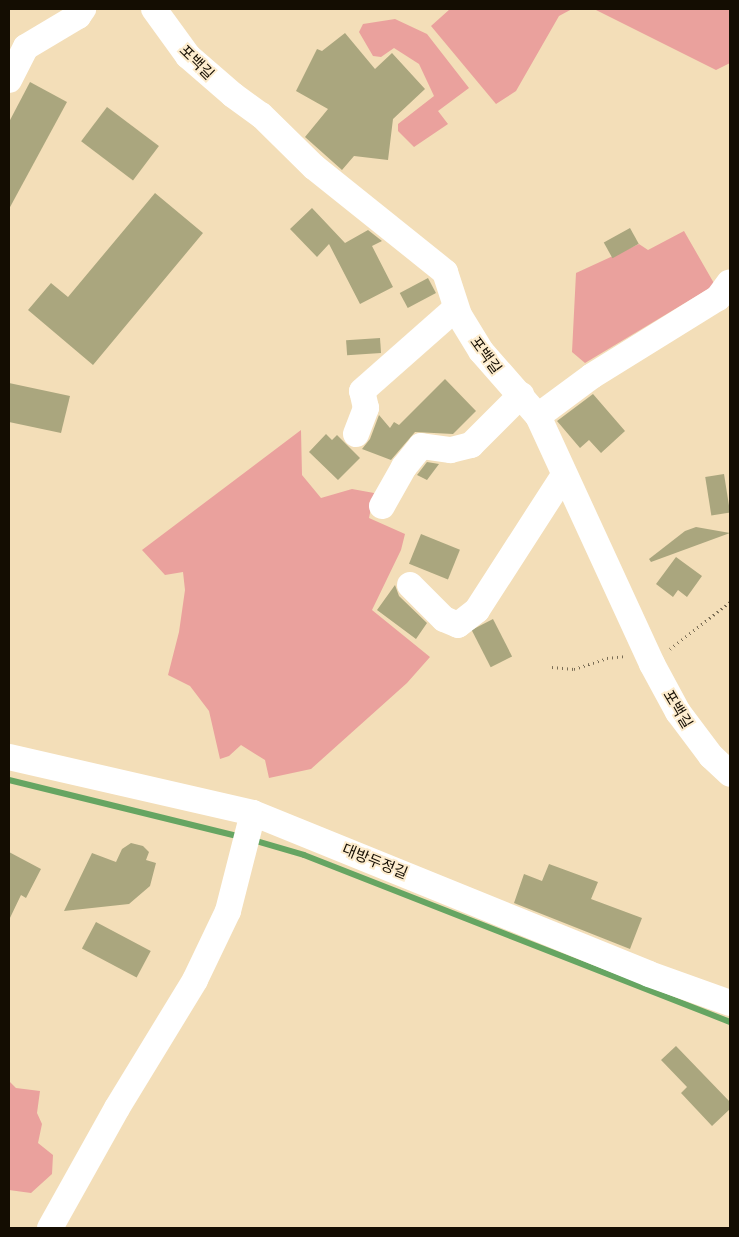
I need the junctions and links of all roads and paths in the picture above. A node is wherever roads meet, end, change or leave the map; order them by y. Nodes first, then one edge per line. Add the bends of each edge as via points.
1 (83, 9) edge
2 (154, 9) edge
3 (9, 80) edge
4 (729, 283) edge
5 (456, 308) junction
6 (521, 396) junction
7 (538, 416) junction
8 (356, 434) dead end
9 (564, 475) junction
10 (382, 506) dead end
11 (410, 585) dead end
12 (730, 602) edge
13 (650, 659) junction
14 (552, 667) dead end
15 (9, 757) edge
16 (730, 774) edge
17 (248, 830) junction
18 (730, 1003) edge
19 (50, 1228) edge

1 - 3 street via 78,16 26,47
2 - 5 street, 포백길 via 188,56 261,115 314,168 440,267 445,272
4 - 7 street via 718,298 592,376
5 - 6 street, 포백길 via 492,366
5 - 8 street via 362,391 366,408
6 - 7 street, 포백길
6 - 10 street via 471,445 451,450 420,446
7 - 9 street, 포백길
9 - 11 street via 477,610 458,624 444,619
9 - 13 street, 포백길
12 - 13 path
13 - 14 path via 607,658 574,669
13 - 16 street, 포백길 via 695,737
15 - 17 street, 대방두정길
17 - 18 street, 대방두정길
17 - 19 street via 228,910 195,980 117,1108

